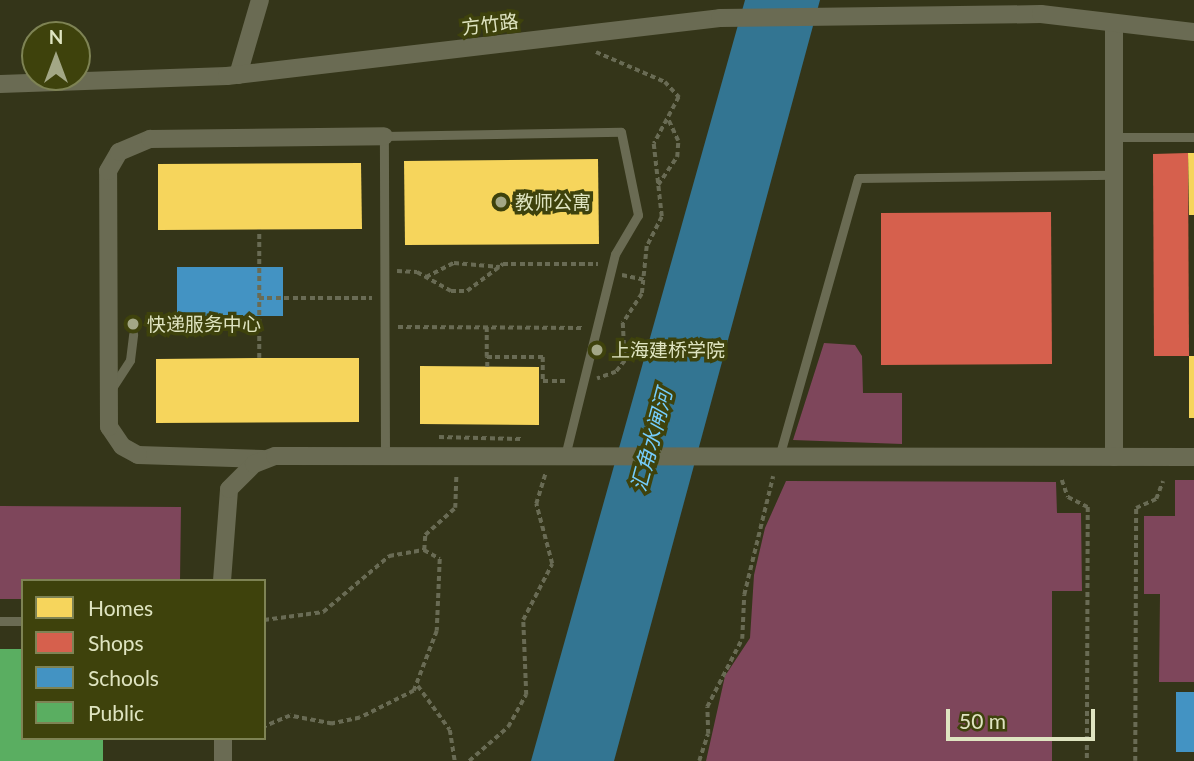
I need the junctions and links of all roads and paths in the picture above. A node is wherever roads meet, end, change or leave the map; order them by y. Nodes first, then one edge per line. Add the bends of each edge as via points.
1 (260, 0) edge
2 (1114, 23) junction
3 (1194, 32) edge
4 (238, 75) junction
5 (0, 84) edge
6 (668, 121) dead end
7 (384, 136) junction
8 (1114, 137) junction
9 (1194, 137) edge
10 (1114, 175) junction
11 (658, 185) dead end
12 (259, 230) dead end
13 (612, 264) junction
14 (501, 267) junction
15 (385, 271) junction
16 (626, 276) dead end
17 (426, 277) junction
18 (646, 280) dead end
19 (259, 298) junction
20 (385, 298) junction
21 (385, 327) junction
22 (487, 327) junction
23 (597, 328) junction
24 (133, 334) dead end
25 (487, 357) junction
26 (259, 358) dead end
27 (487, 367) dead end
28 (622, 367) dead end
29 (616, 372) dead end
30 (583, 381) junction
31 (109, 392) junction
32 (386, 455) junction
33 (456, 456) junction
34 (558, 456) junction
35 (779, 457) junction
36 (1114, 457) junction
37 (1194, 457) edge
38 (263, 459) junction
39 (1062, 480) dead end
40 (1163, 481) dead end
41 (424, 550) junction
42 (222, 579) edge
43 (266, 620) edge
44 (0, 621) edge
45 (21, 621) edge
46 (418, 686) junction
47 (266, 726) edge
48 (222, 740) edge
49 (223, 761) edge
50 (455, 761) edge
51 (468, 761) edge
52 (699, 761) edge
53 (1087, 761) edge
54 (1135, 761) edge

1 - 4 street
2 - 3 street, 方竹路
2 - 4 street, 方竹路 via 1041,14 828,13 720,18
2 - 8 street
4 - 5 street, 方竹路
6 - 11 path via 678,141 677,157
7 - 13 lane via 621,132 638,215
7 - 15 lane
7 - 31 street via 150,139 119,152 108,171
8 - 9 lane
8 - 10 street
10 - 35 lane via 858,178
10 - 36 street
12 - 19 path
13 - 14 path
13 - 23 lane
14 - 17 path via 454,263
14 - 17 path via 467,291 451,291
15 - 17 path
15 - 20 lane
16 - 18 path
19 - 20 path
19 - 26 path
20 - 21 lane
21 - 22 path
21 - 32 lane
22 - 23 path
22 - 25 path
23 - 30 lane
24 - 31 lane via 130,360
25 - 27 path
25 - 30 path via 543,357 543,381
28 - 29 path
30 - 34 lane
31 - 38 street via 109,428 122,446 138,454
32 - 33 street
32 - 38 street
33 - 34 street
33 - 41 path via 455,508 425,534
34 - 35 street
34 - 51 path via 536,504 552,564 523,620 526,695 508,727
35 - 36 street
35 - 52 path via 744,595 742,639 708,707 708,734
36 - 37 street
38 - 42 street via 236,478 224,502
39 - 53 path via 1068,497 1088,508
40 - 54 path via 1156,499 1136,508
41 - 43 path via 380,561 323,612
41 - 46 path via 440,559 443,573 430,660
44 - 45 lane
46 - 47 path via 360,718 332,723 290,716
46 - 50 path via 450,730
48 - 49 street

